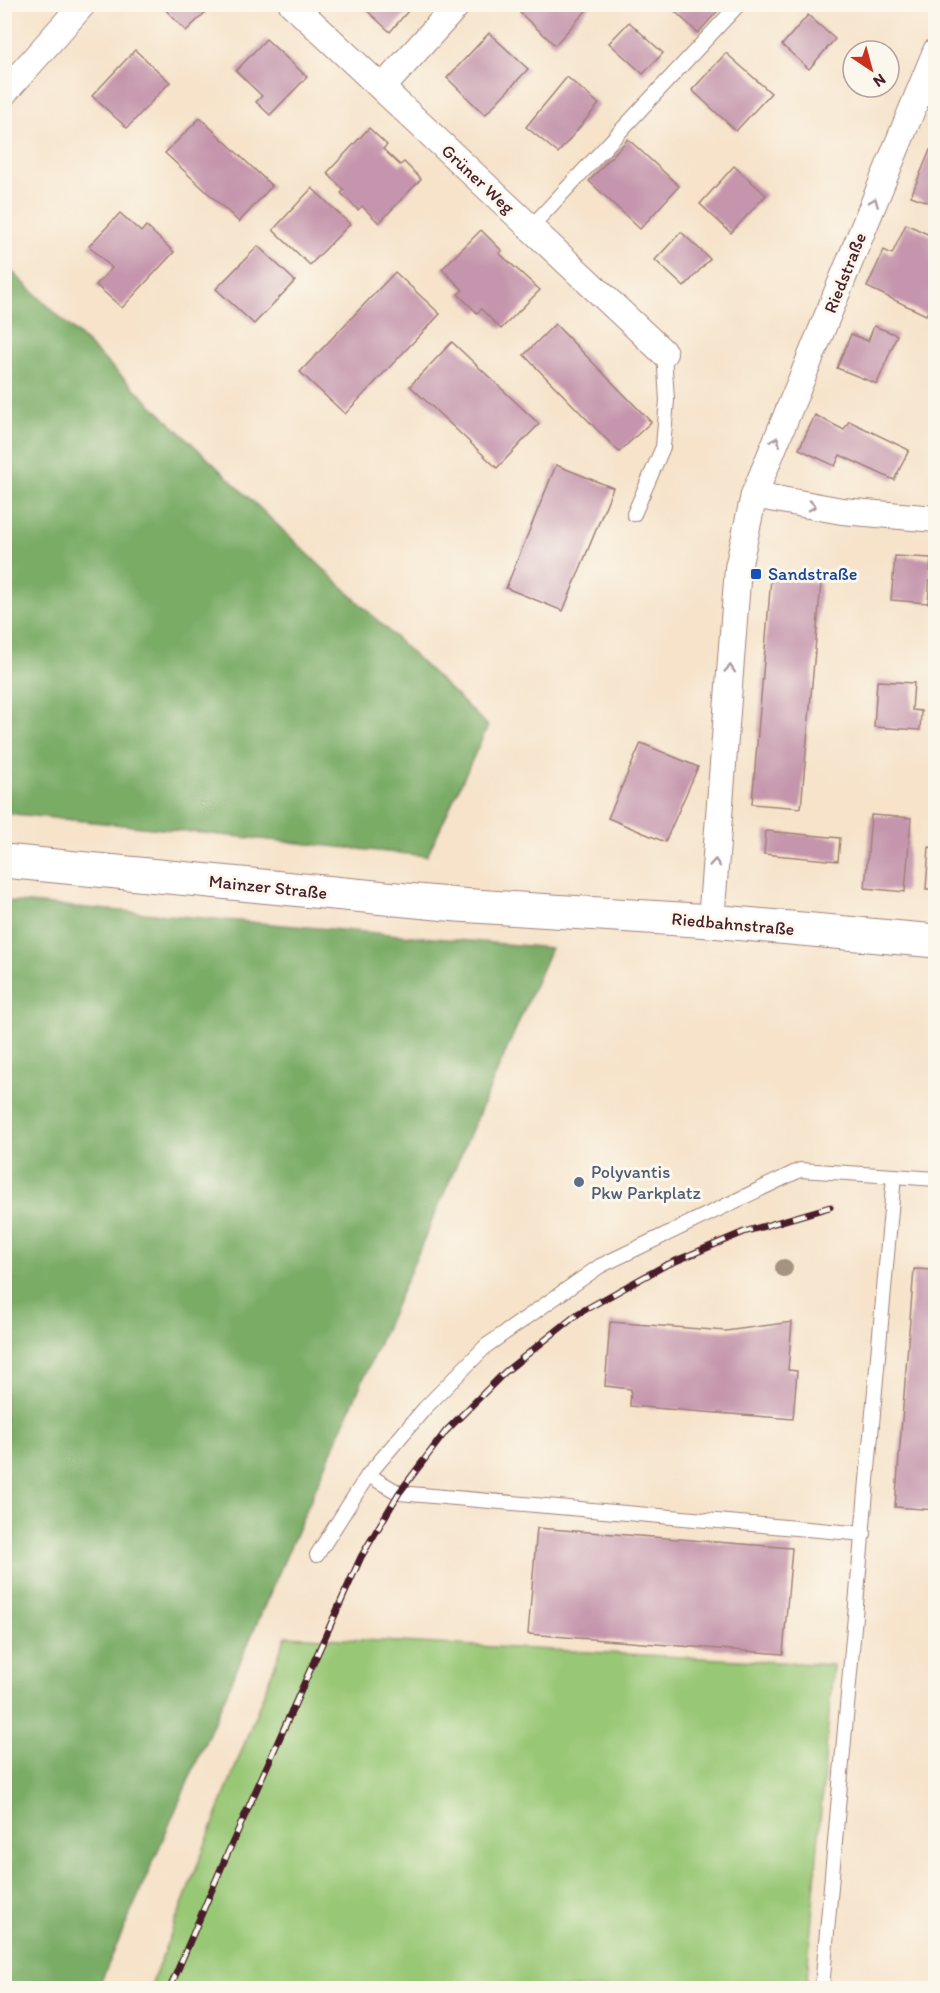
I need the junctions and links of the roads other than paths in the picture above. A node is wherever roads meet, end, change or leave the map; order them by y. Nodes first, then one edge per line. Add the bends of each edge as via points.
1 (84, 4) edge
2 (292, 4) edge
3 (458, 4) edge
4 (739, 4) edge
5 (936, 51) edge
6 (382, 88) junction
7 (4, 93) edge
8 (530, 228) junction
9 (664, 353) joint
10 (754, 495) junction
11 (634, 514) dead end
12 (936, 519) edge
13 (4, 861) edge
14 (531, 910) joint
15 (711, 921) junction
16 (936, 940) edge
17 (894, 1176) junction
18 (936, 1179) edge
19 (368, 1475) junction
20 (864, 1534) junction
21 (317, 1555) dead end
22 (822, 1989) edge

1 - 7 street
2 - 6 street, Grüner Weg
3 - 6 street
4 - 8 lane
10 -> 5 street, Riedstraße
6 - 8 street, Grüner Weg
8 - 9 street, Grüner Weg
9 - 11 lane via 667,400 663,447
10 -> 12 street via 842,511
15 -> 10 street via 738,568
13 - 14 main road, Mainzer Straße
14 - 15 main road, Riedbahnstraße
15 - 16 main road, Riedbahnstraße
17 - 18 lane
17 - 19 lane via 800,1170 600,1266 486,1346 424,1408
17 - 20 lane
19 - 20 lane via 399,1493
19 - 21 lane
20 - 22 lane

